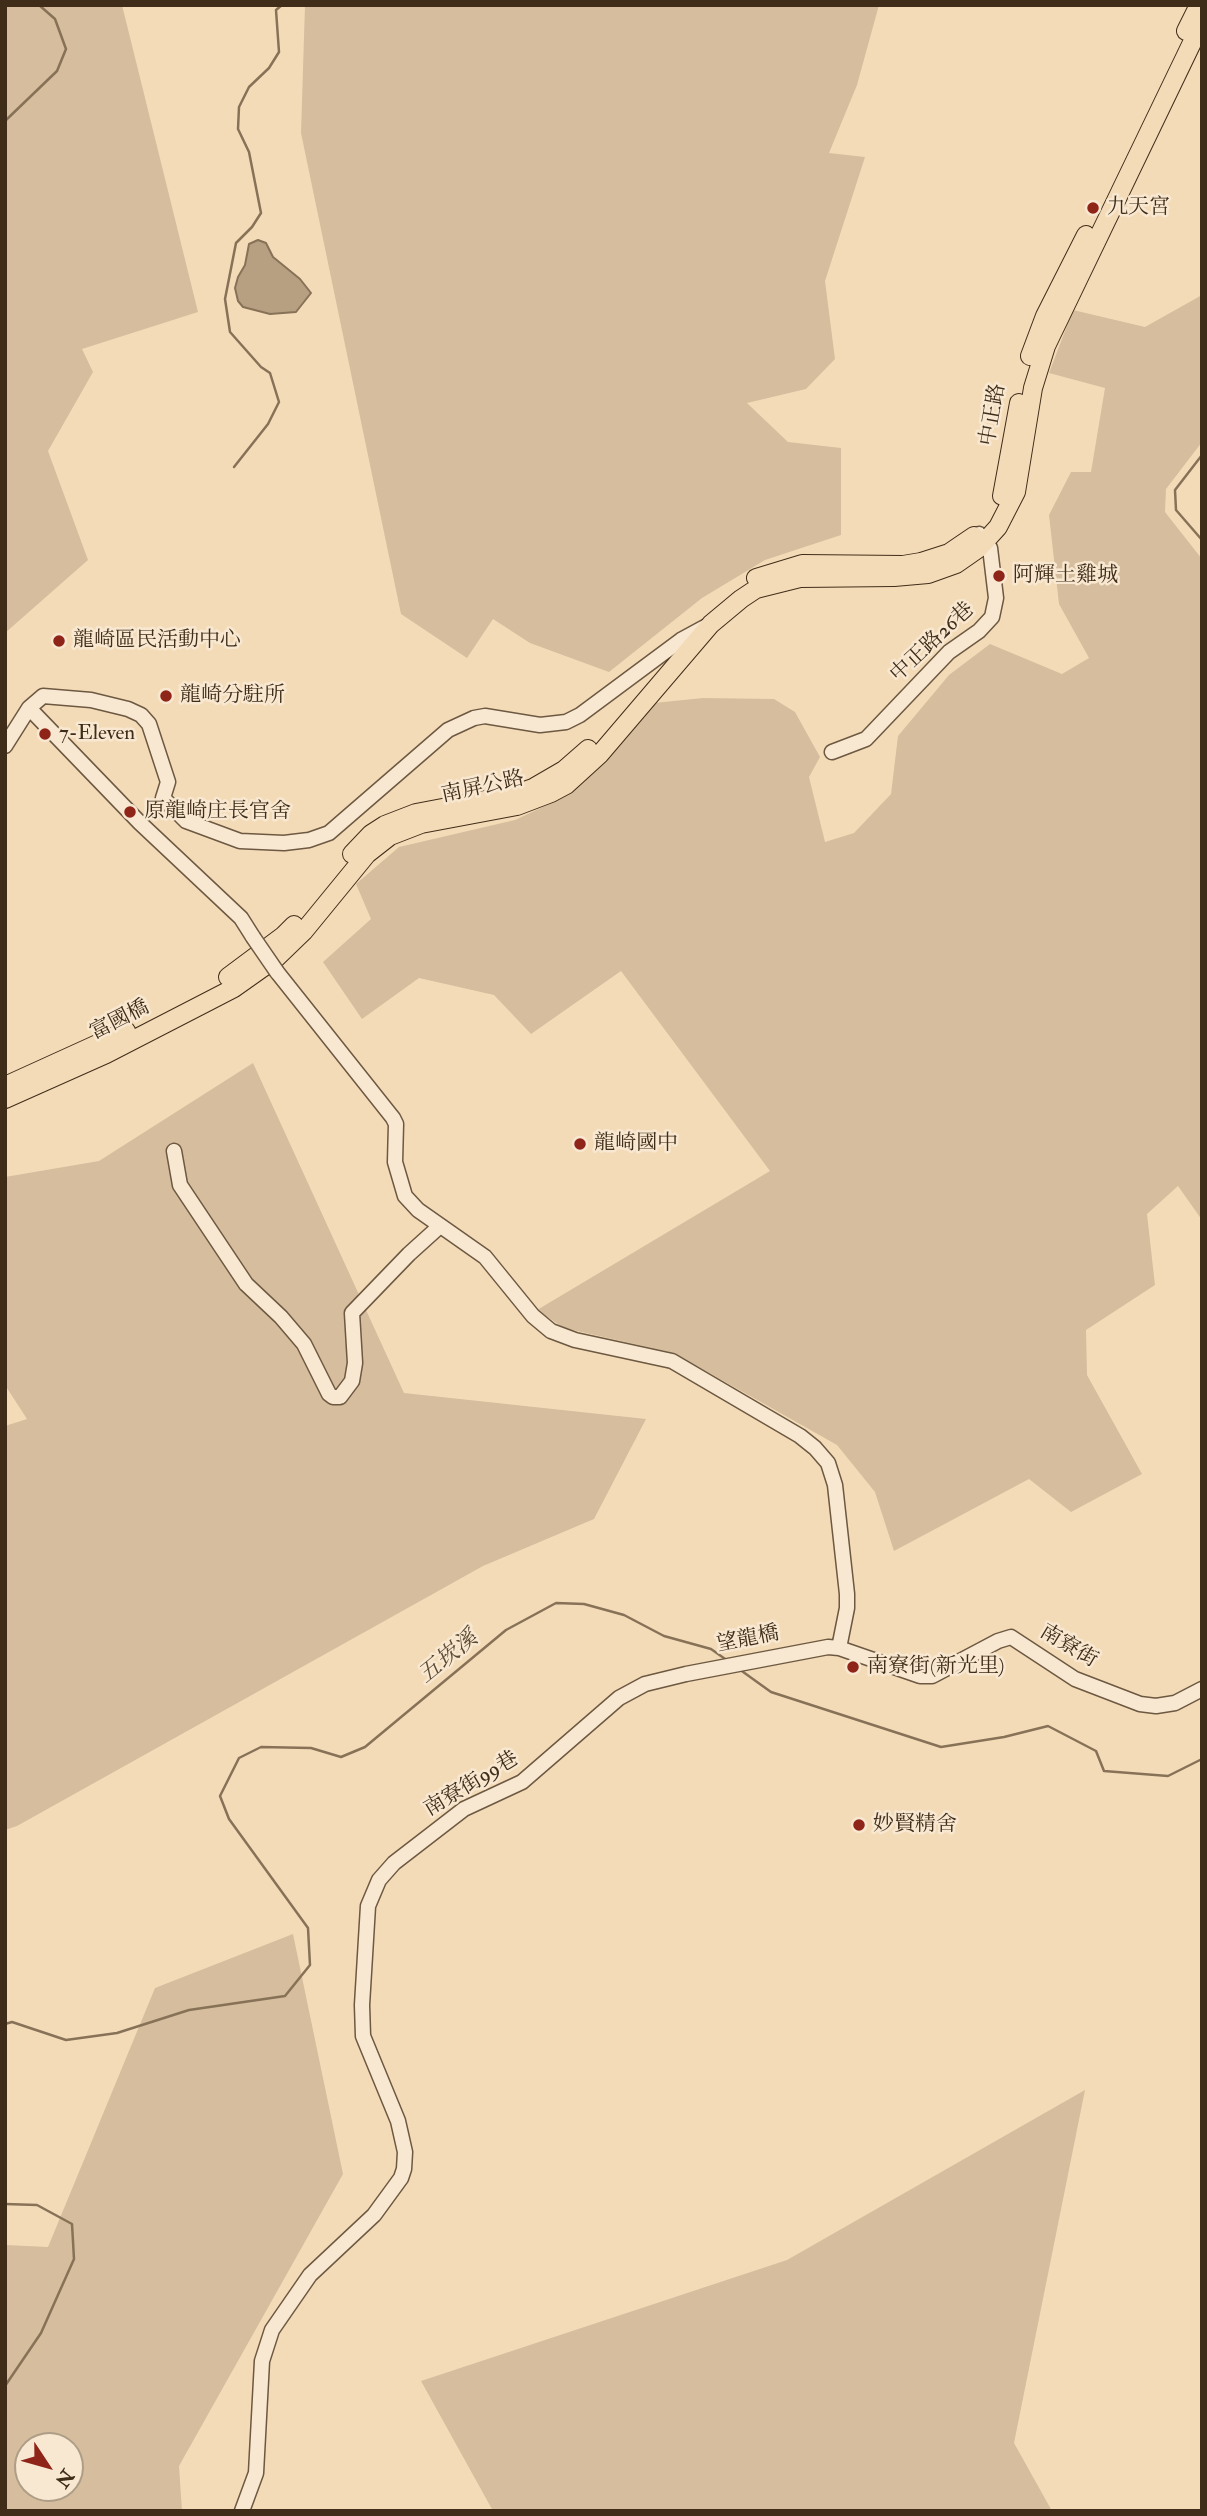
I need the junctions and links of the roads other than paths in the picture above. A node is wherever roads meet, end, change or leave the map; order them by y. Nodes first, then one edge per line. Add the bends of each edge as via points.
1 (1199, 5) edge
2 (1202, 22) edge
3 (981, 537) junction
4 (711, 624) junction
5 (681, 640) junction
6 (29, 708) junction
7 (5, 746) edge
8 (832, 752) dead end
9 (248, 970) junction
10 (5, 1086) edge
11 (5, 1099) edge
12 (174, 1151) dead end
13 (440, 1226) junction
14 (839, 1648) junction
15 (686, 1674) joint
16 (1202, 1689) edge
17 (242, 2511) edge

1 - 3 main road, 中正路 via 1039,330 1021,387 1004,491
2 - 3 main road, 中正路 via 1046,346 1033,388 1016,492 998,527
3 - 4 main road, 中正路 via 956,564 928,573 820,576 771,584 741,599
3 - 5 main road, 中正路 via 921,562 802,565 764,574 730,592
3 - 8 street, 中正路26巷 via 989,548 996,598 992,617 949,652 866,739
4 - 5 street
4 - 9 main road, 南屏公路 via 600,754 566,785 517,806 421,824 390,836 367,854 291,945 275,959
5 - 6 street via 566,722 540,725 485,716 448,730 329,833 284,843 240,841 186,821 174,811 163,799 169,782 149,724 135,711 49,695
5 - 9 main road, 南屏公路 via 580,758 550,780 516,794 416,813 385,825 359,846 312,905
6 - 7 street
6 - 13 street, bridge via 139,823 241,918 277,972 393,1118 401,1187 418,1210
9 - 10 main road, 富國橋
9 - 11 main road, 富國橋 via 205,1003
12 - 13 street via 180,1185 246,1284 304,1344 333,1397 340,1396 352,1381 352,1313
13 - 14 street via 485,1257 533,1317 551,1331 672,1361 815,1448 828,1463 836,1495 847,1594
14 - 15 street, 望龍橋 via 817,1648
14 - 16 street, 南寮街 via 932,1676 1011,1637 1075,1679 1140,1703 1175,1703
15 - 17 street, 南寮街99巷 via 645,1684 619,1698 522,1782 464,1809 394,1863 379,1881 368,1906 363,2036 398,2121 406,2160 401,2178 374,2215 310,2275 272,2330 262,2361 256,2473

